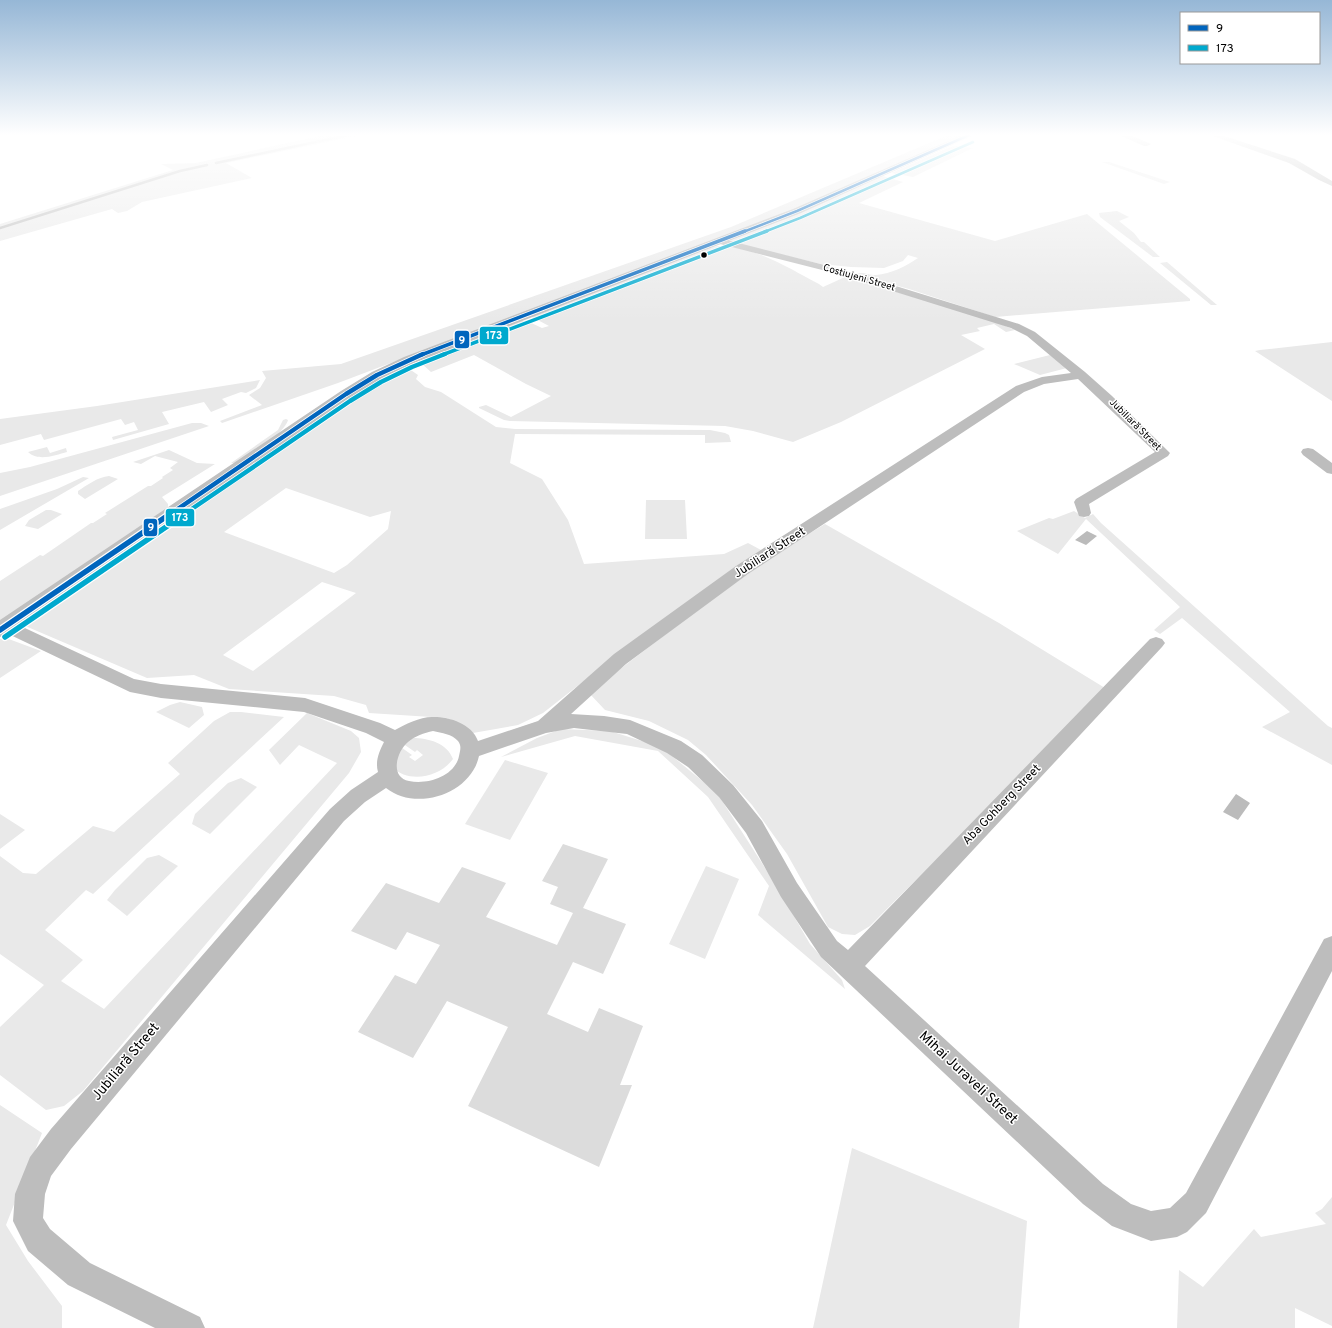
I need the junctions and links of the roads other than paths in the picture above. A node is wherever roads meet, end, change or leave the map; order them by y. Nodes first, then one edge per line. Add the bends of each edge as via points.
1 (831, 197) edge
2 (719, 241) junction
3 (998, 320) joint
4 (1081, 375) junction
5 (1308, 452) dead end
6 (1332, 470) edge
7 (1084, 513) dead end
8 (3, 628) edge
9 (1156, 643) dead end
10 (546, 726) junction
11 (397, 740) junction
12 (471, 751) junction
13 (388, 776) junction
14 (1332, 947) edge
15 (848, 967) junction
16 (190, 1328) edge

1 - 2 street
2 - 3 street, Costiujeni Street via 841,272
2 - 8 street via 377,374
3 - 4 street, Jubiliară Street via 1031,334
4 - 7 street, Jubiliară Street via 1163,453 1081,502
4 - 10 street, Jubiliară Street via 1042,381 1020,390 742,570 620,659
5 - 6 street
8 - 11 street via 130,685 305,705 373,728
9 - 15 street, Aba Gohberg Street
10 - 12 street, Jubiliară Street
10 - 15 street, Mihai Juraveli Street via 574,721 630,727 674,746 695,761 726,791 754,827 789,890 829,949
11 - 12 street via 420,727 432,724 445,725 464,734
11 - 13 street via 386,758
12 - 13 street via 469,762 462,773 451,782 437,788 407,790
13 - 16 street, Jubiliară Street via 358,796 337,815 61,1139 40,1167 30,1194 28,1221 40,1240 79,1274
14 - 15 street, Mihai Juraveli Street via 1196,1203 1177,1222 1151,1226 1122,1216 1093,1194

